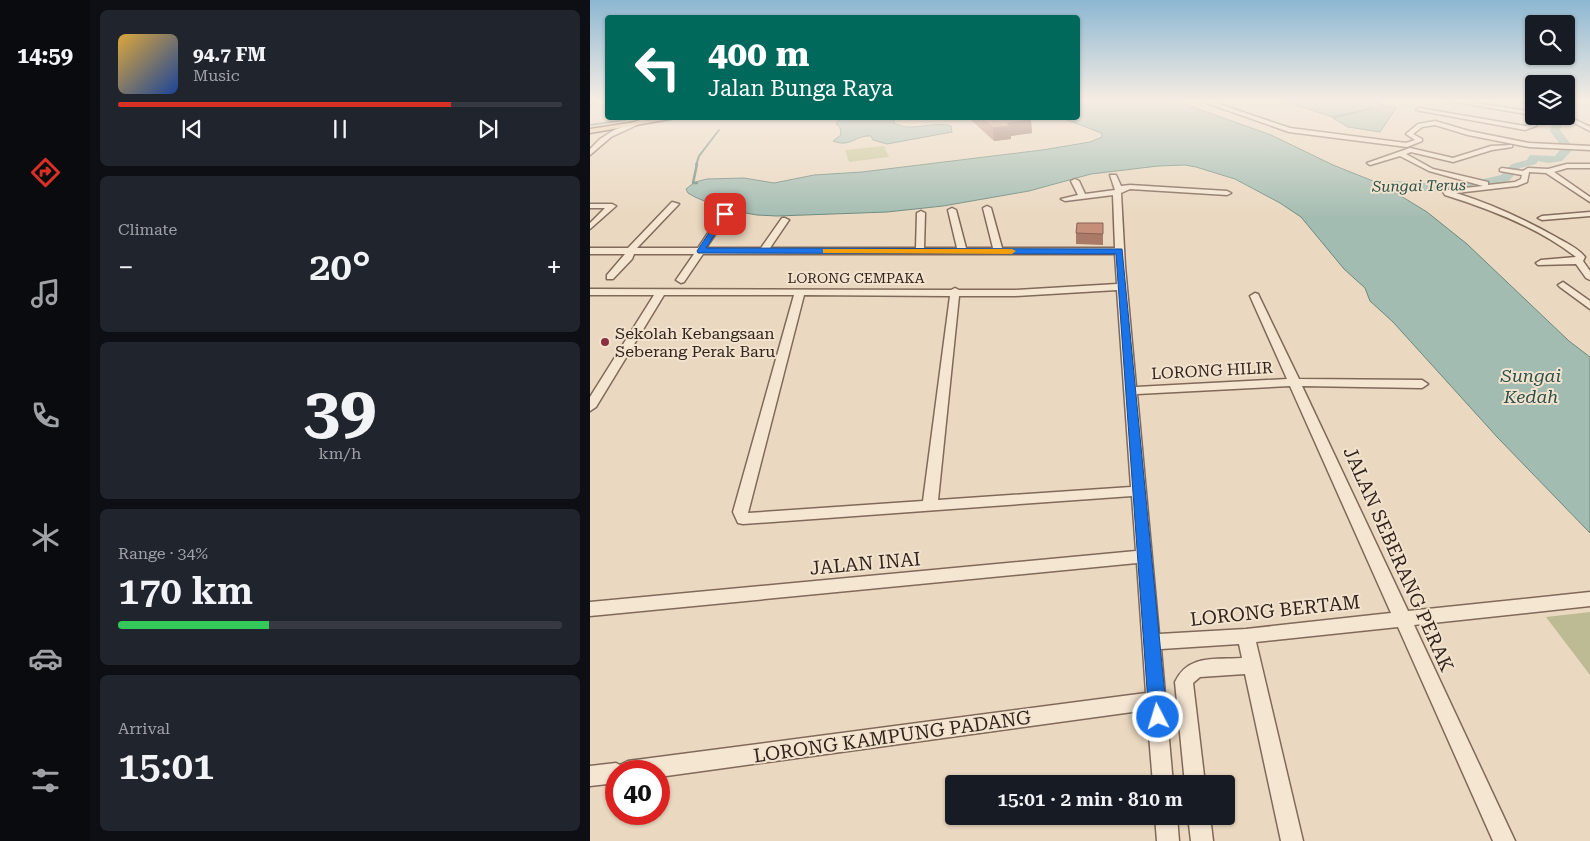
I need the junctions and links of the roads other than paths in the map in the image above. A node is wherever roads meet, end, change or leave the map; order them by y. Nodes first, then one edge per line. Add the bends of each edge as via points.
1 (602, 139) edge
2 (1354, 139) edge
3 (1419, 139) edge
4 (1499, 139) edge
5 (1523, 144) junction
6 (1408, 147) junction
7 (1590, 148) edge
8 (590, 153) edge
9 (1401, 154) junction
10 (1370, 163) dead end
11 (1590, 166) edge
12 (1506, 170) dead end
13 (1548, 171) junction
14 (1522, 173) junction
15 (1113, 177) dead end
16 (1075, 181) dead end
17 (1490, 186) junction
18 (1118, 191) junction
19 (1227, 193) dead end
20 (1082, 195) junction
21 (1066, 199) dead end
22 (1590, 200) edge
23 (675, 204) dead end
24 (590, 206) edge
25 (987, 208) dead end
26 (952, 210) dead end
27 (921, 213) dead end
28 (725, 214) dead end
29 (1590, 214) edge
30 (1542, 218) dead end
31 (785, 220) dead end
32 (590, 227) edge
33 (590, 251) edge
34 (630, 251) junction
35 (701, 251) junction
36 (764, 251) junction
37 (920, 251) junction
38 (962, 251) junction
39 (998, 251) junction
40 (1119, 251) junction
41 (1578, 261) junction
42 (1541, 263) dead end
43 (1588, 275) edge
44 (610, 277) dead end
45 (681, 280) dead end
46 (1563, 285) dead end
47 (1122, 287) junction
48 (1589, 288) edge
49 (590, 292) edge
50 (661, 292) junction
51 (800, 292) junction
52 (955, 292) junction
53 (1575, 294) junction
54 (1256, 296) dead end
55 (1590, 306) edge
56 (1295, 382) junction
57 (1422, 384) dead end
58 (1131, 391) junction
59 (590, 408) edge
60 (1139, 491) junction
61 (930, 506) junction
62 (1145, 556) junction
63 (1590, 599) edge
64 (590, 609) edge
65 (1402, 619) junction
66 (1246, 636) junction
67 (1152, 642) junction
68 (1253, 665) junction
69 (1156, 700) junction
70 (670, 765) edge
71 (605, 774) edge
72 (1163, 775) edge
73 (1194, 775) edge
74 (590, 776) edge
75 (1167, 825) edge
76 (1200, 825) edge
77 (1168, 841) edge
78 (1202, 841) edge
79 (1292, 841) edge
80 (1504, 841) edge

1 - 8 street
2 - 6 street
3 - 6 street
4 - 5 street
5 - 6 street via 1494,147 1451,160
5 - 7 street
6 - 9 street
9 - 10 street
9 - 17 street via 1431,170
11 - 13 street via 1567,166
12 - 14 street
13 - 14 street via 1528,170
13 - 22 street
14 - 17 street via 1524,180 1521,182
15 - 18 street
16 - 20 street
17 - 41 street via 1447,192 1483,204 1545,234 1581,257
18 - 19 street via 1130,188
18 - 20 street
18 - 40 street
20 - 21 street
23 - 34 street
24 - 32 street via 612,206
25 - 39 street
26 - 38 street
27 - 37 street
28 - 35 street
29 - 30 street
31 - 36 street
33 - 34 street
34 - 35 street
34 - 44 street via 629,257
35 - 36 street
35 - 45 street
36 - 37 street
37 - 38 street
38 - 39 street
39 - 40 street
40 - 47 street
41 - 42 street
41 - 43 street
43 - 48 street via 1584,279
46 - 53 street
47 - 52 street, LORONG CEMPAKA via 1051,292
47 - 58 street
48 - 53 street
49 - 50 street, LORONG CEMPAKA
50 - 51 street, LORONG CEMPAKA
50 - 59 street
51 - 52 street, LORONG CEMPAKA
51 - 61 street via 741,517
52 - 61 street
53 - 55 street
54 - 56 street, JALAN SEBERANG PERAK
56 - 57 street, LORONG HILIR
56 - 58 street, LORONG HILIR
56 - 65 street, JALAN SEBERANG PERAK
58 - 60 street
60 - 61 street
60 - 62 street
62 - 64 street, JALAN INAI
62 - 67 street
63 - 65 street, LORONG BERTAM
65 - 66 street, LORONG BERTAM
65 - 80 street, JALAN SEBERANG PERAK
66 - 67 street, LORONG BERTAM
66 - 68 street
67 - 69 street
68 - 73 street via 1196,669 1185,678
68 - 79 street
69 - 70 street, LORONG KAMPUNG PADANG
69 - 72 street
71 - 74 street
75 - 77 street
76 - 78 street

